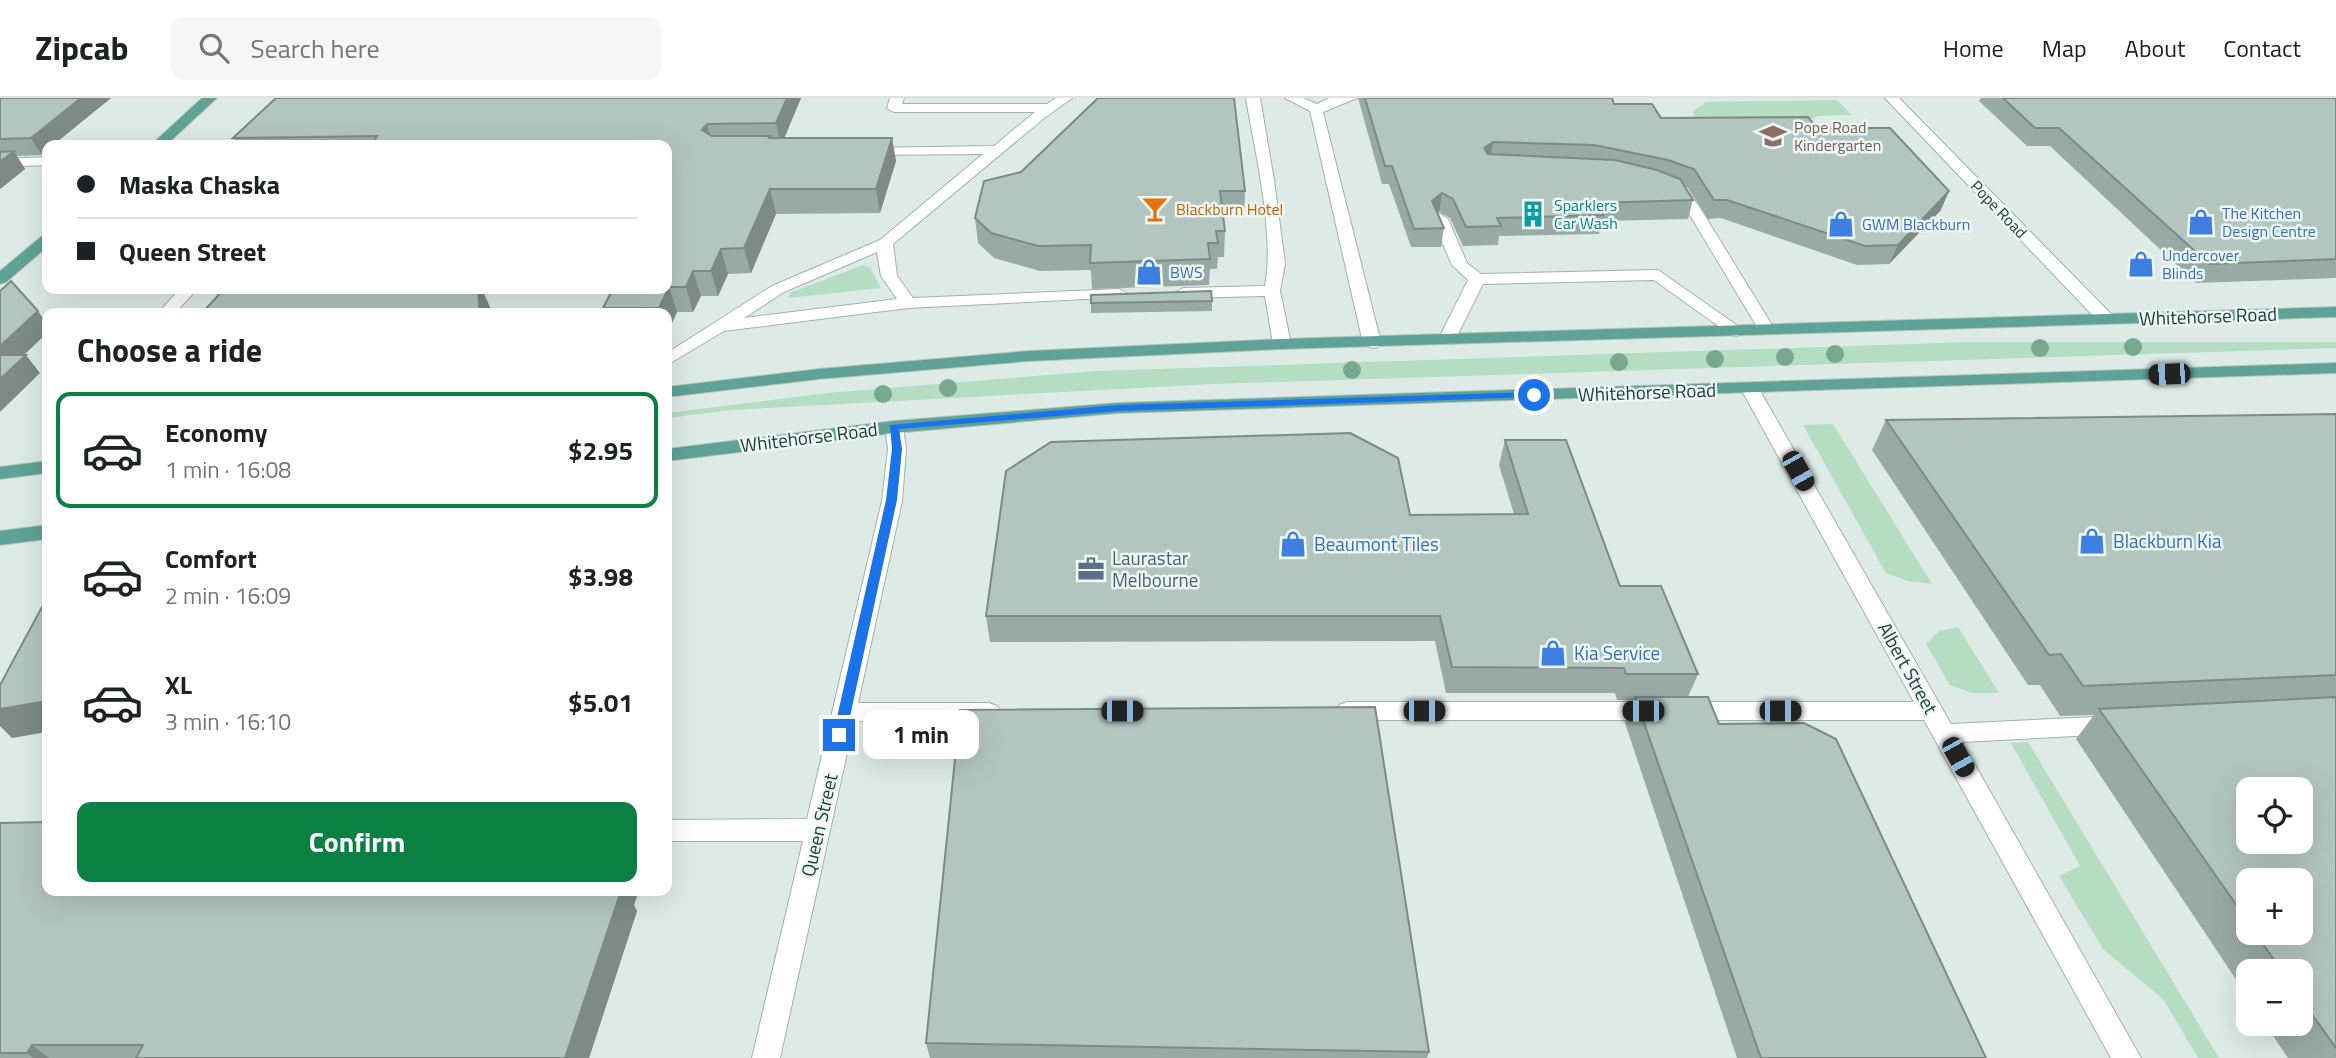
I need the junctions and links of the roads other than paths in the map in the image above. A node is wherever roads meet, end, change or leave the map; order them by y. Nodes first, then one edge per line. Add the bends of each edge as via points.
1 (210, 98) edge
2 (897, 98) edge
3 (1065, 98) edge
4 (1253, 98) edge
5 (1292, 98) edge
6 (1350, 98) edge
7 (1892, 98) edge
8 (1050, 108) junction
9 (1318, 109) junction
10 (164, 140) edge
11 (998, 150) junction
12 (858, 152) edge
13 (42, 161) edge
14 (0, 163) edge
15 (1661, 183) edge
16 (1440, 219) edge
17 (42, 243) edge
18 (885, 243) junction
19 (0, 279) edge
20 (1477, 279) junction
21 (1272, 290) junction
22 (1165, 293) edge
23 (184, 294) edge
24 (1138, 294) edge
25 (908, 303) junction
26 (171, 308) edge
27 (2336, 312) edge
28 (2106, 319) junction
29 (722, 326) junction
30 (1767, 330) junction
31 (1737, 331) junction
32 (1447, 340) junction
33 (1372, 343) junction
34 (1282, 344) junction
35 (672, 357) edge
36 (2336, 368) edge
37 (1750, 388) junction
38 (672, 391) edge
39 (894, 427) junction
40 (672, 454) edge
41 (42, 468) edge
42 (0, 473) edge
43 (42, 533) edge
44 (0, 538) edge
45 (1320, 711) edge
46 (1932, 711) junction
47 (845, 712) junction
48 (1014, 712) edge
49 (2141, 724) edge
50 (1945, 734) junction
51 (672, 830) edge
52 (818, 830) junction
53 (766, 1058) edge
54 (2127, 1058) edge

1 - 10 main road
2 - 8 street via 894,108
3 - 8 street
4 - 21 street via 1277,264
5 - 9 street
6 - 9 street via 1336,99
7 - 28 street, Pope Road
8 - 11 street
9 - 33 street
11 - 12 street
11 - 18 street
13 - 14 street
15 - 30 street via 1681,192
16 - 20 street via 1460,265
17 - 19 main road
18 - 25 street via 888,278
18 - 29 street via 778,289
20 - 31 street via 1657,275
20 - 32 street
21 - 22 street
21 - 34 street
23 - 26 street
24 - 25 street
25 - 29 street
27 - 28 main road, Whitehorse Road
28 - 30 main road, Whitehorse Road
29 - 35 street
30 - 31 main road, Whitehorse Road
31 - 32 main road, Whitehorse Road
32 - 33 main road, Whitehorse Road
33 - 34 main road, Whitehorse Road
34 - 38 main road, Whitehorse Road via 933,363
36 - 37 main road, Whitehorse Road
37 - 39 main road, Whitehorse Road via 1118,408
37 - 46 street, Albert Street
39 - 40 main road, Whitehorse Road
39 - 47 street, Queen Street via 897,449 892,500
41 - 42 main road
43 - 44 main road
45 - 46 street
46 - 50 street, Albert Street
47 - 48 street
47 - 52 street, Queen Street
49 - 50 street
50 - 54 street, Albert Street
51 - 52 street
52 - 53 street, Queen Street

